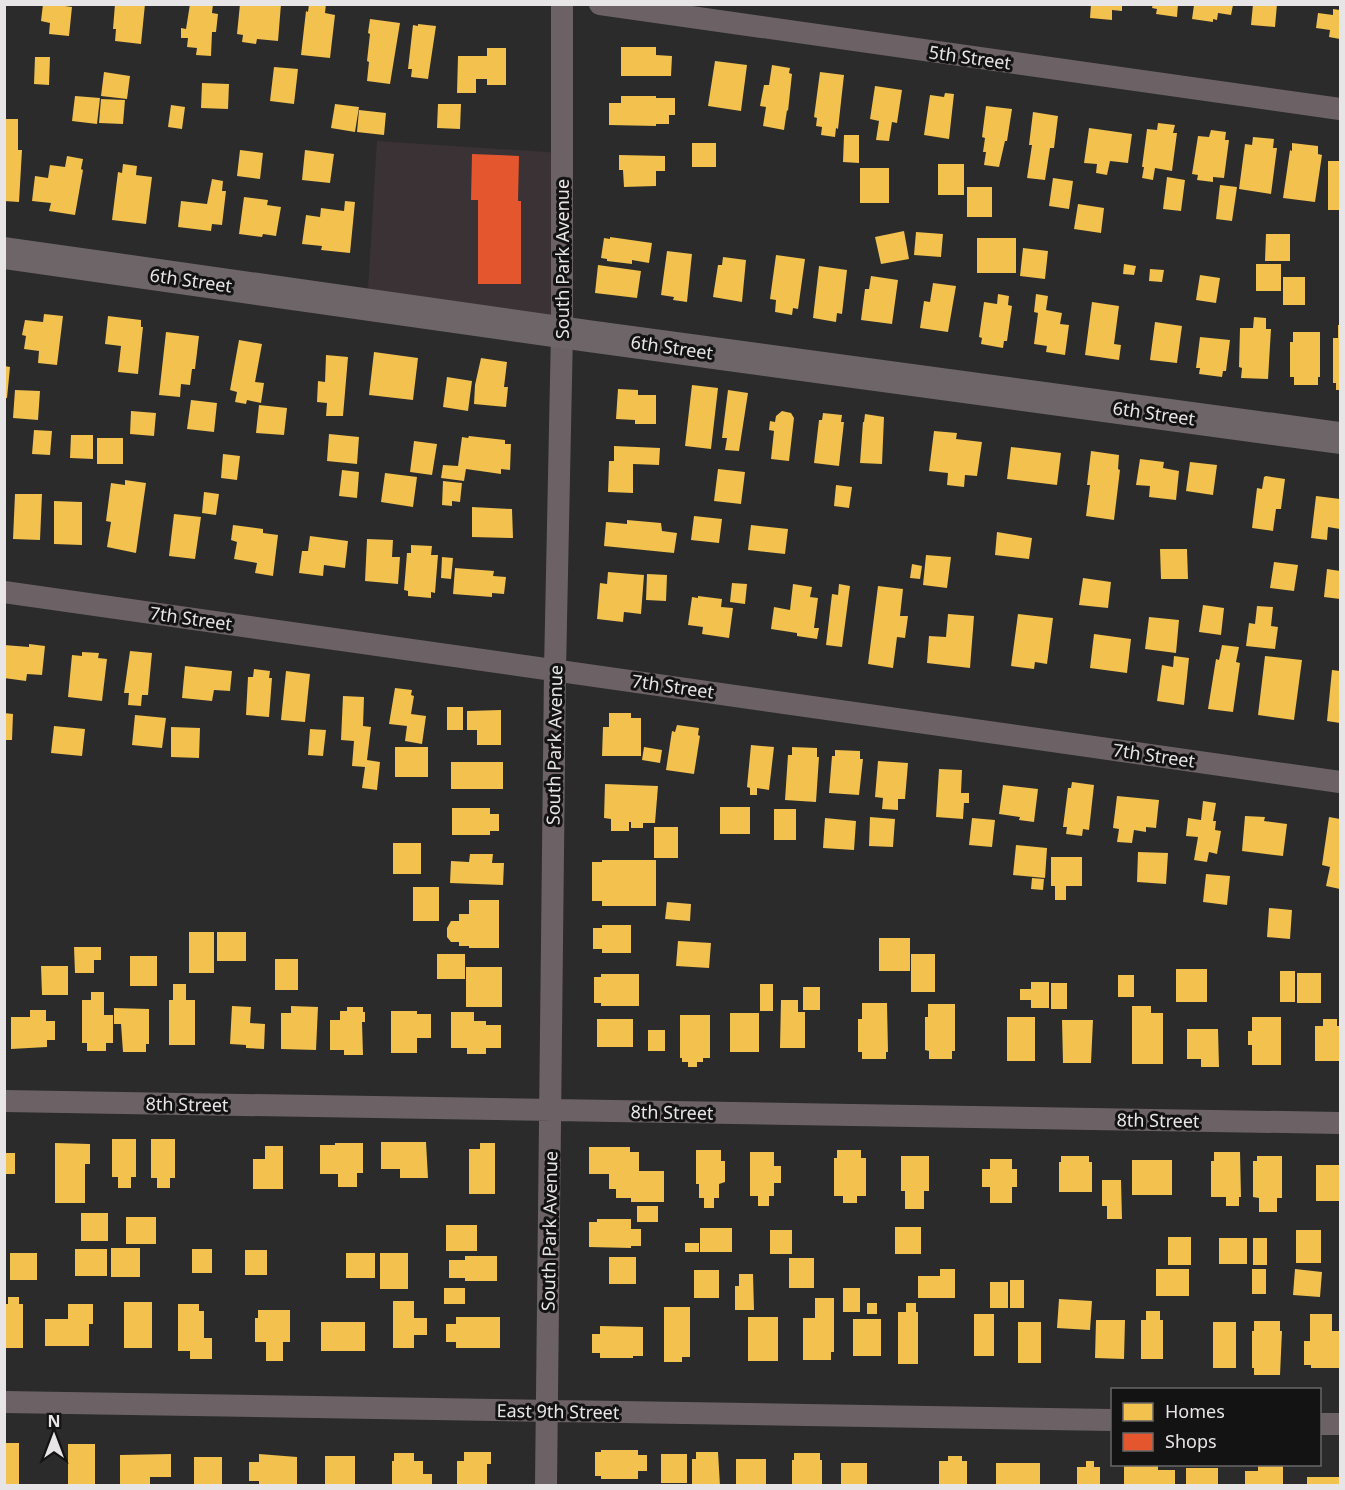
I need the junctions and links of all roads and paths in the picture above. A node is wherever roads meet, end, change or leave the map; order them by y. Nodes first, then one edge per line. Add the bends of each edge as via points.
1 (562, 4) edge
2 (600, 4) edge
3 (1341, 109) edge
4 (4, 253) edge
5 (562, 332) junction
6 (1341, 438) edge
7 (4, 591) edge
8 (555, 670) junction
9 (1341, 782) edge
10 (4, 1101) edge
11 (550, 1110) junction
12 (1341, 1123) edge
13 (4, 1402) edge
14 (547, 1411) junction
15 (1111, 1420) edge
16 (1321, 1424) edge
17 (1341, 1424) edge
18 (546, 1485) edge

1 - 5 street, South Park Avenue
2 - 3 street, 5th Street
4 - 5 main road, 6th Street
5 - 6 main road, 6th Street
5 - 8 street, South Park Avenue
7 - 8 street, 7th Street
8 - 9 street, 7th Street
8 - 11 street, South Park Avenue
10 - 11 street, 8th Street
11 - 12 street, 8th Street
11 - 14 street, South Park Avenue
13 - 14 street, East 9th Street
14 - 15 street, East 9th Street
14 - 18 street, South Park Avenue
16 - 17 street

